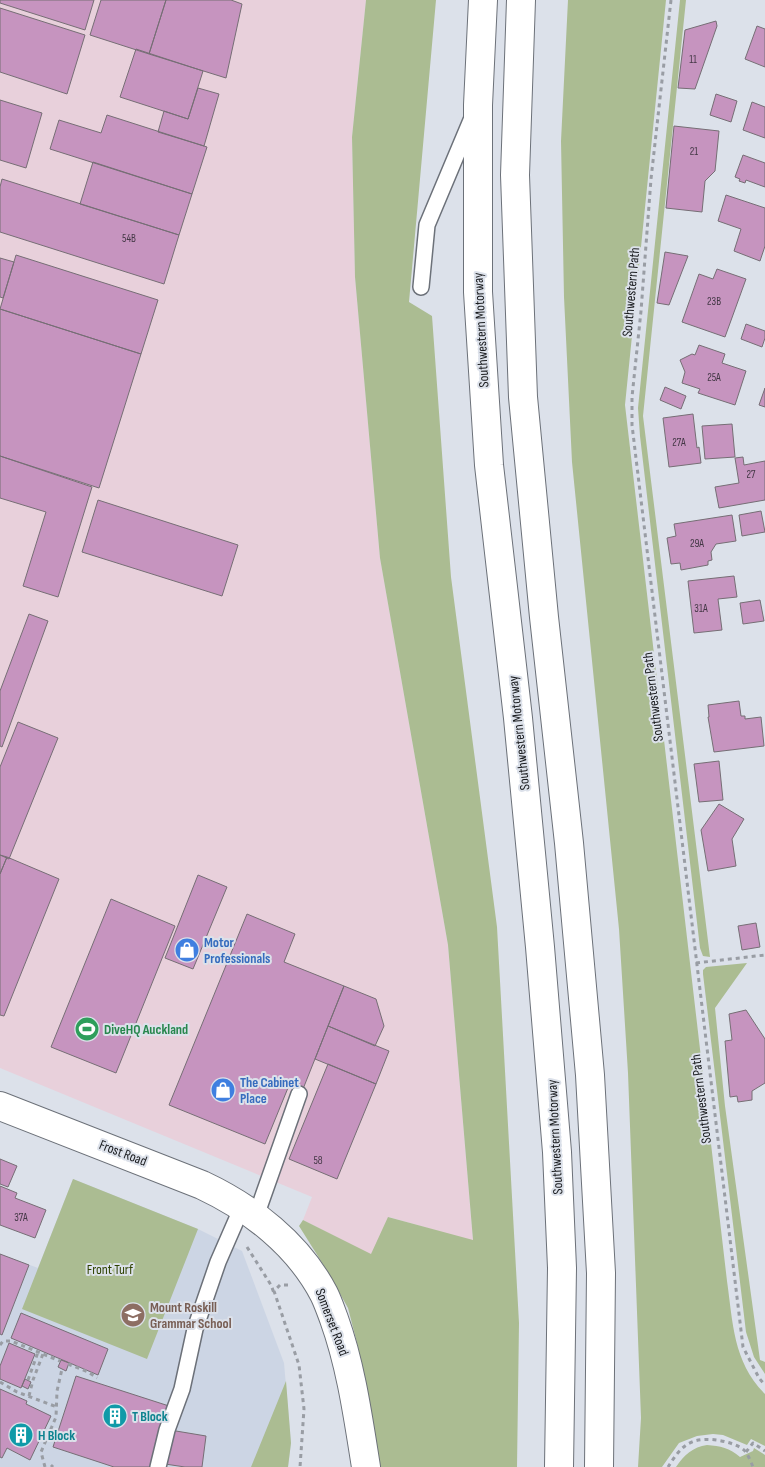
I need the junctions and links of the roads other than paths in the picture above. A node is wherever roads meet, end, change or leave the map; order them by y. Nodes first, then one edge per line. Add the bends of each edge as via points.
1 (483, 0) edge
2 (521, 0) edge
3 (478, 106) junction
4 (421, 287) dead end
5 (299, 1094) dead end
6 (0, 1106) edge
7 (249, 1211) junction
8 (158, 1467) edge
9 (366, 1467) edge
10 (560, 1467) edge
11 (599, 1467) edge

1 - 3 main road, Southwestern Motorway
2 - 11 main road via 515,175 523,397 590,1076 601,1273
3 - 4 lane via 427,225
3 - 10 main road, Southwestern Motorway via 478,292 489,465 550,1047 557,1152 562,1268
5 - 7 lane
6 - 7 main road, Frost Road via 202,1185
7 - 8 lane via 231,1231 213,1276 195,1329 182,1389
7 - 9 main road, Somerset Road via 304,1263 324,1294 339,1333 350,1376

